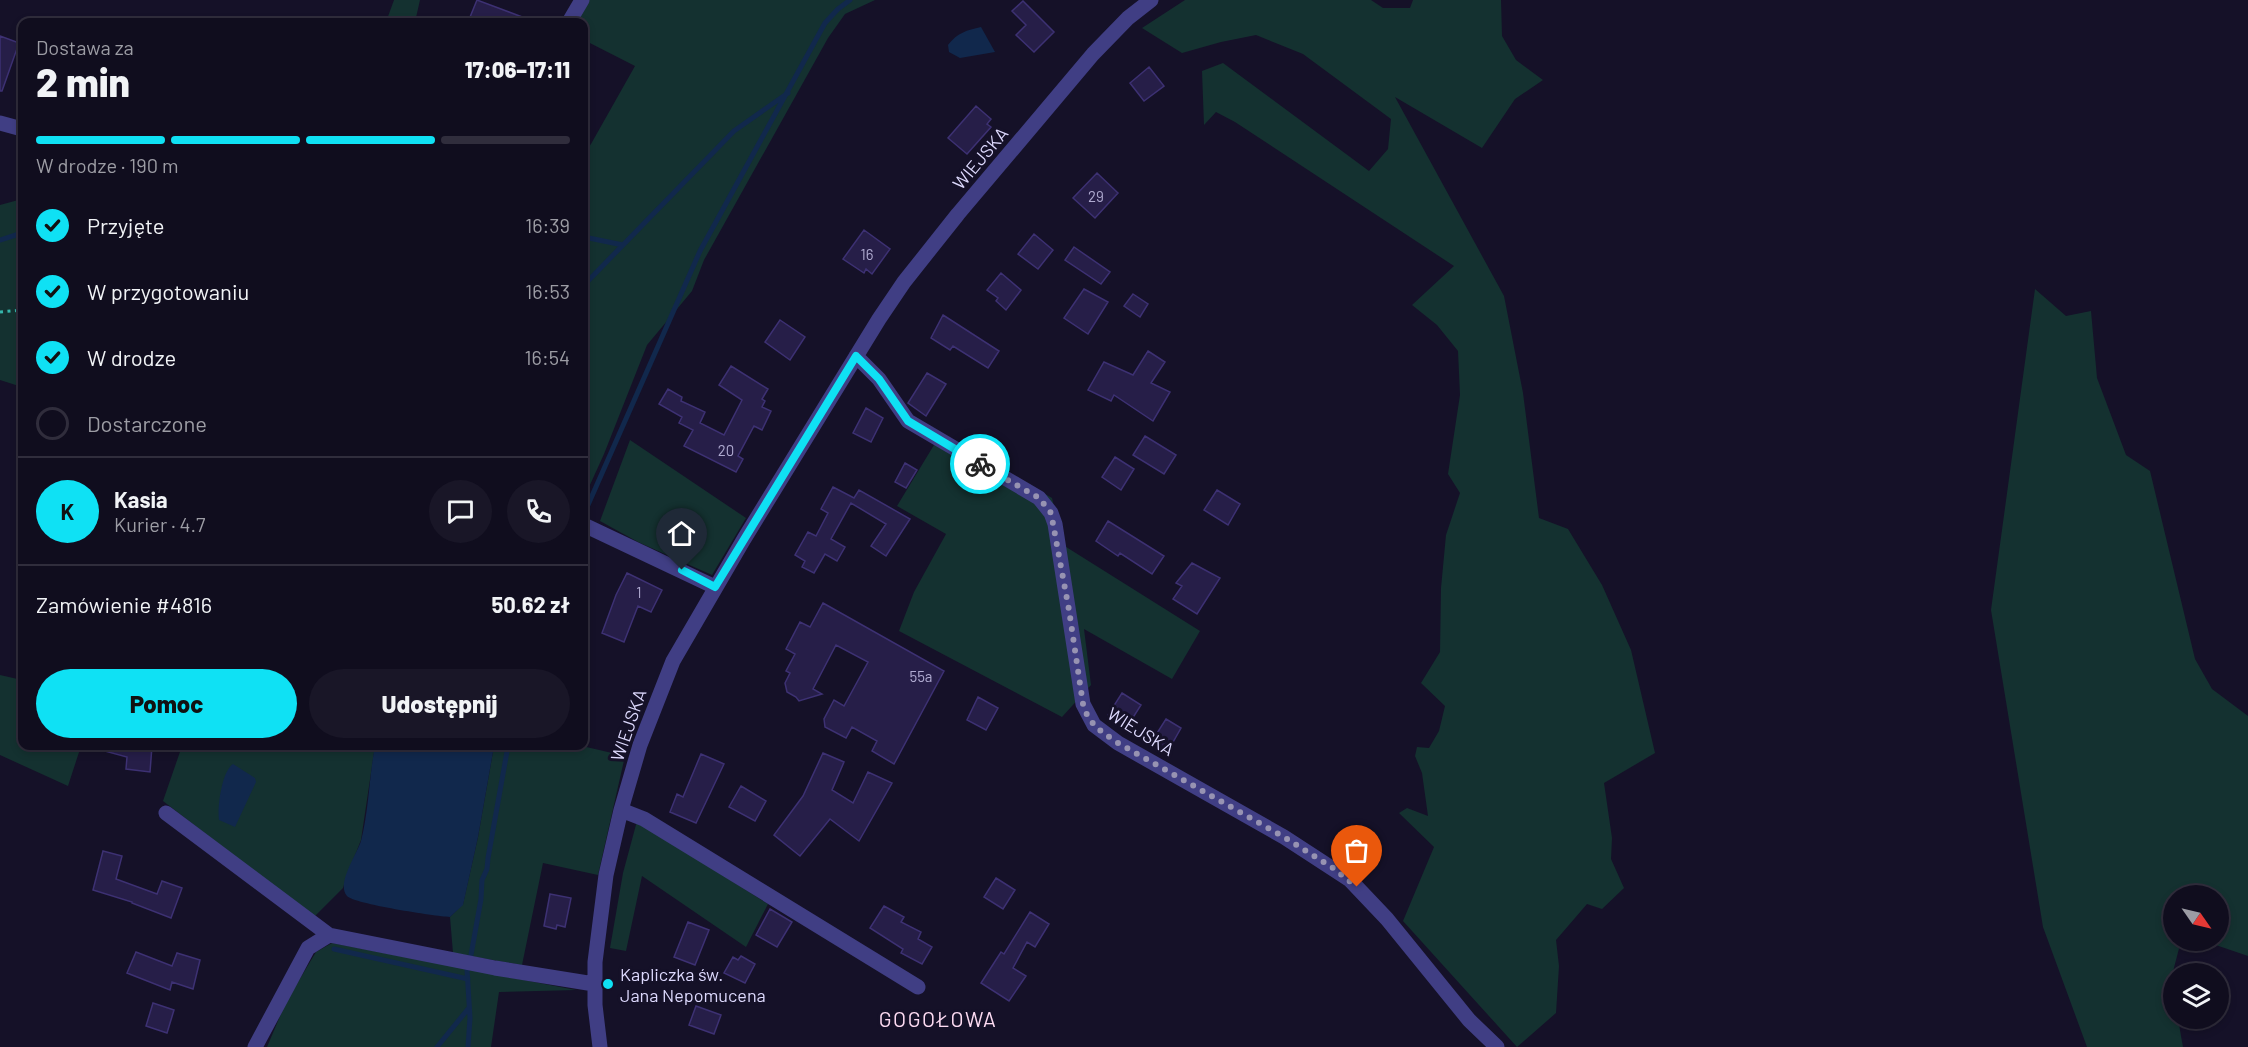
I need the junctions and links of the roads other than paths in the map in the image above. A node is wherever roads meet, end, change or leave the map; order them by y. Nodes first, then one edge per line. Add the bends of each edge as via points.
1 (582, 0) edge
2 (1151, 0) edge
3 (571, 18) edge
4 (0, 123) edge
5 (18, 128) edge
6 (856, 356) junction
7 (588, 527) edge
8 (715, 587) junction
9 (621, 810) junction
10 (166, 813) dead end
11 (329, 935) junction
12 (594, 984) junction
13 (918, 987) dead end
14 (255, 1047) edge
15 (600, 1047) edge
16 (1497, 1047) edge

1 - 3 street
2 - 6 street, WIEJSKA via 1110,36 958,214 904,282
4 - 5 street
6 - 8 street, WIEJSKA
6 - 16 street, WIEJSKA via 879,379 908,421 1039,498 1051,513 1083,704 1094,725 1350,880 1469,1020
7 - 8 street
8 - 9 street, WIEJSKA via 661,688
9 - 12 street, WIEJSKA via 601,906
9 - 13 street via 644,819
10 - 11 street
11 - 12 street
11 - 14 street via 309,948
12 - 15 street, WIEJSKA

